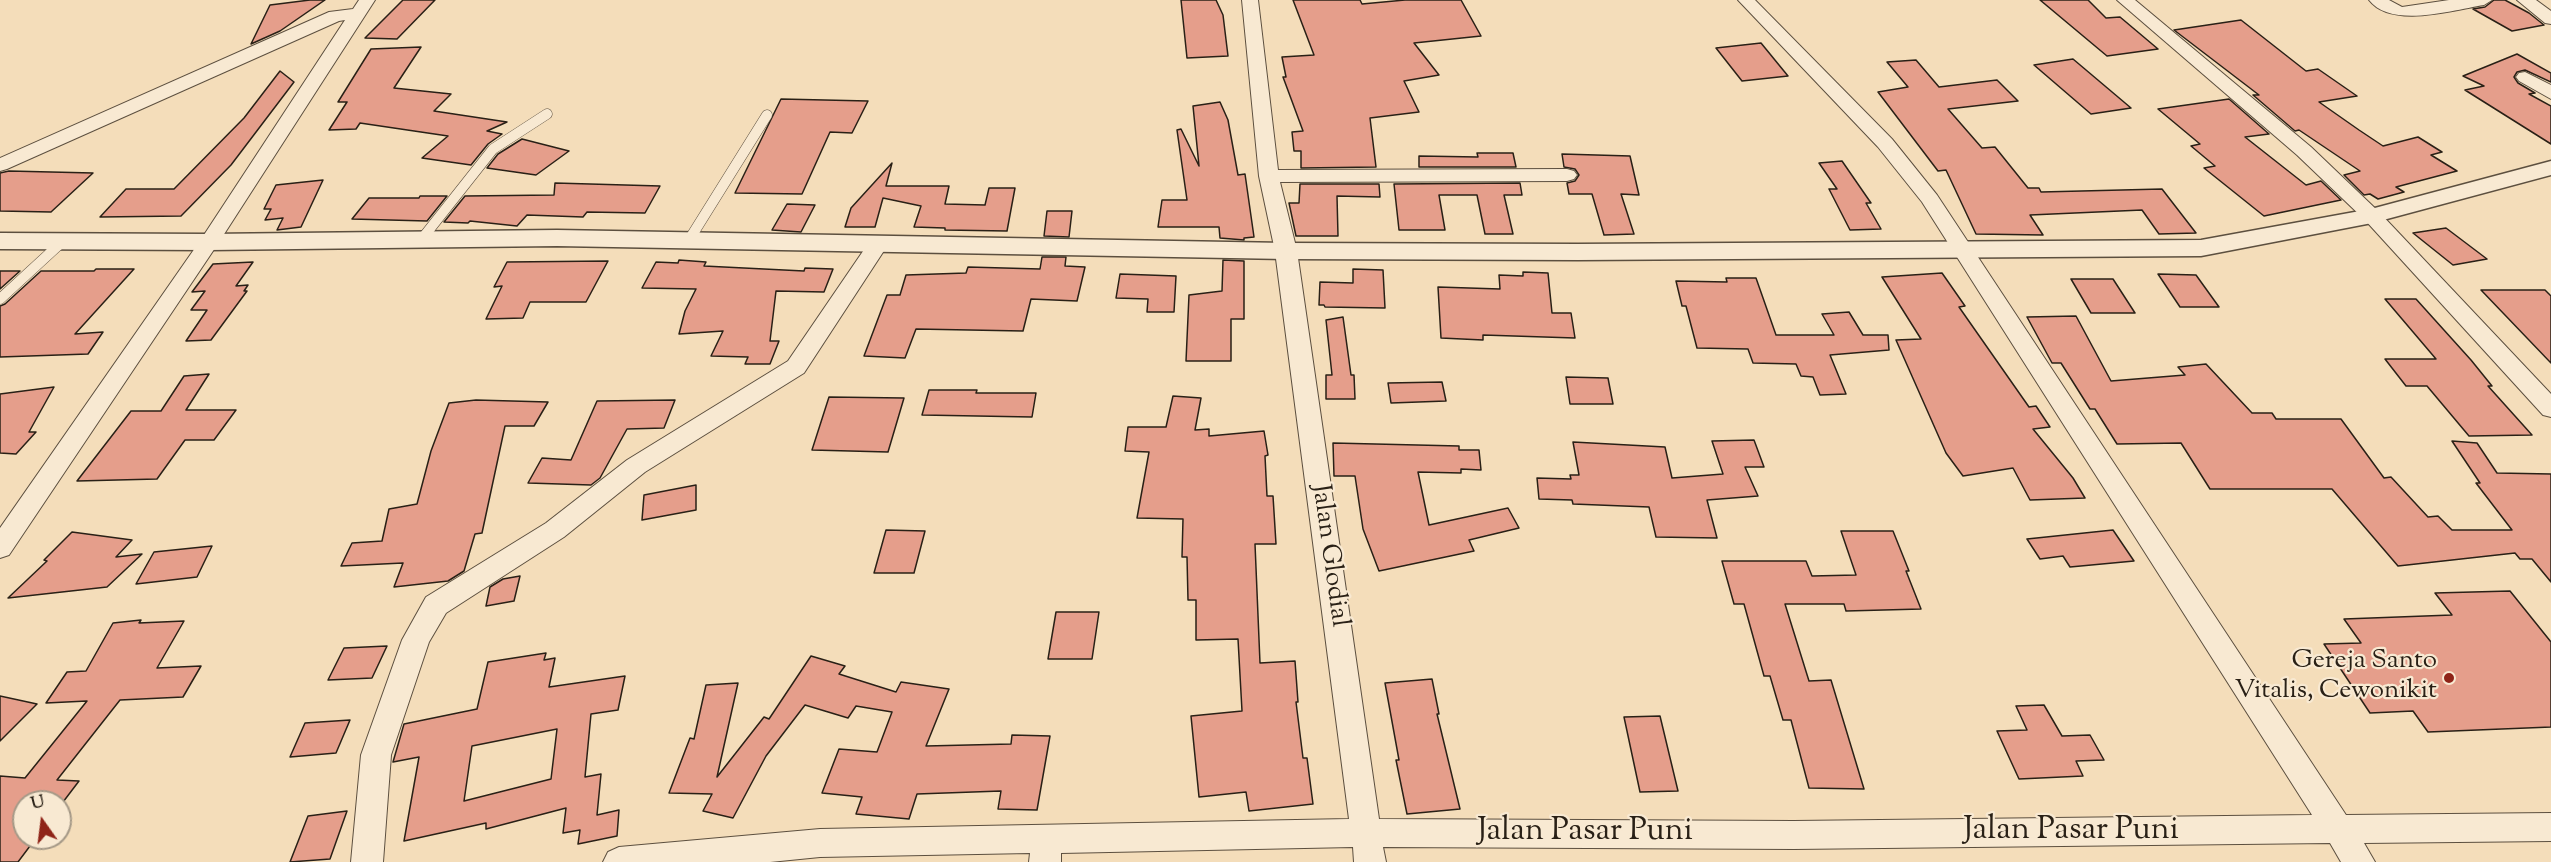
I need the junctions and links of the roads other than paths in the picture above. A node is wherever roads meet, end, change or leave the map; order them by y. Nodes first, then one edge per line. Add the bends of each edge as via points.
1 (1250, 0) edge
2 (1746, 0) edge
3 (2125, 0) edge
4 (2377, 0) edge
5 (2484, 0) edge
6 (2525, 0) edge
7 (363, 6) edge
8 (2551, 19) edge
9 (2525, 77) dead end
10 (2551, 93) edge
11 (547, 114) dead end
12 (767, 115) dead end
13 (0, 165) edge
14 (2551, 168) edge
15 (1567, 175) dead end
16 (1269, 176) junction
17 (2372, 216) junction
18 (421, 240) junction
19 (689, 240) junction
20 (0, 241) edge
21 (62, 242) junction
22 (209, 242) junction
23 (879, 243) junction
24 (1286, 251) junction
25 (1963, 251) junction
26 (0, 299) edge
27 (2551, 409) edge
28 (0, 548) edge
29 (2551, 827) edge
30 (2339, 831) junction
31 (1368, 847) edge
32 (1046, 851) edge
33 (367, 862) edge
34 (619, 862) edge
35 (2359, 862) edge

1 - 16 street, Jalan Glodial
2 - 25 street via 1885,143 1930,199
3 - 17 street via 2304,151
4 - 5 street via 2402,12
6 - 8 street
7 - 13 street
7 - 22 street
9 - 10 street
11 - 18 lane via 493,149
12 - 19 lane
14 - 17 street
15 - 16 street
16 - 24 street, Jalan Glodial
17 - 25 street via 2201,248
17 - 27 street
18 - 19 street
18 - 22 street
19 - 23 street
20 - 21 street
21 - 22 street
21 - 26 lane
22 - 28 street
23 - 24 street
23 - 33 street via 796,367 636,466 555,530 436,605 416,640 376,755
24 - 25 street
24 - 31 street, Jalan Glodial
25 - 30 street
29 - 30 street, Jalan Pasar Puni
30 - 31 street, Jalan Pasar Puni via 1806,835
30 - 35 street
31 - 32 street, Jalan Pasar Puni
32 - 34 street, Jalan Pasar Puni via 820,843

